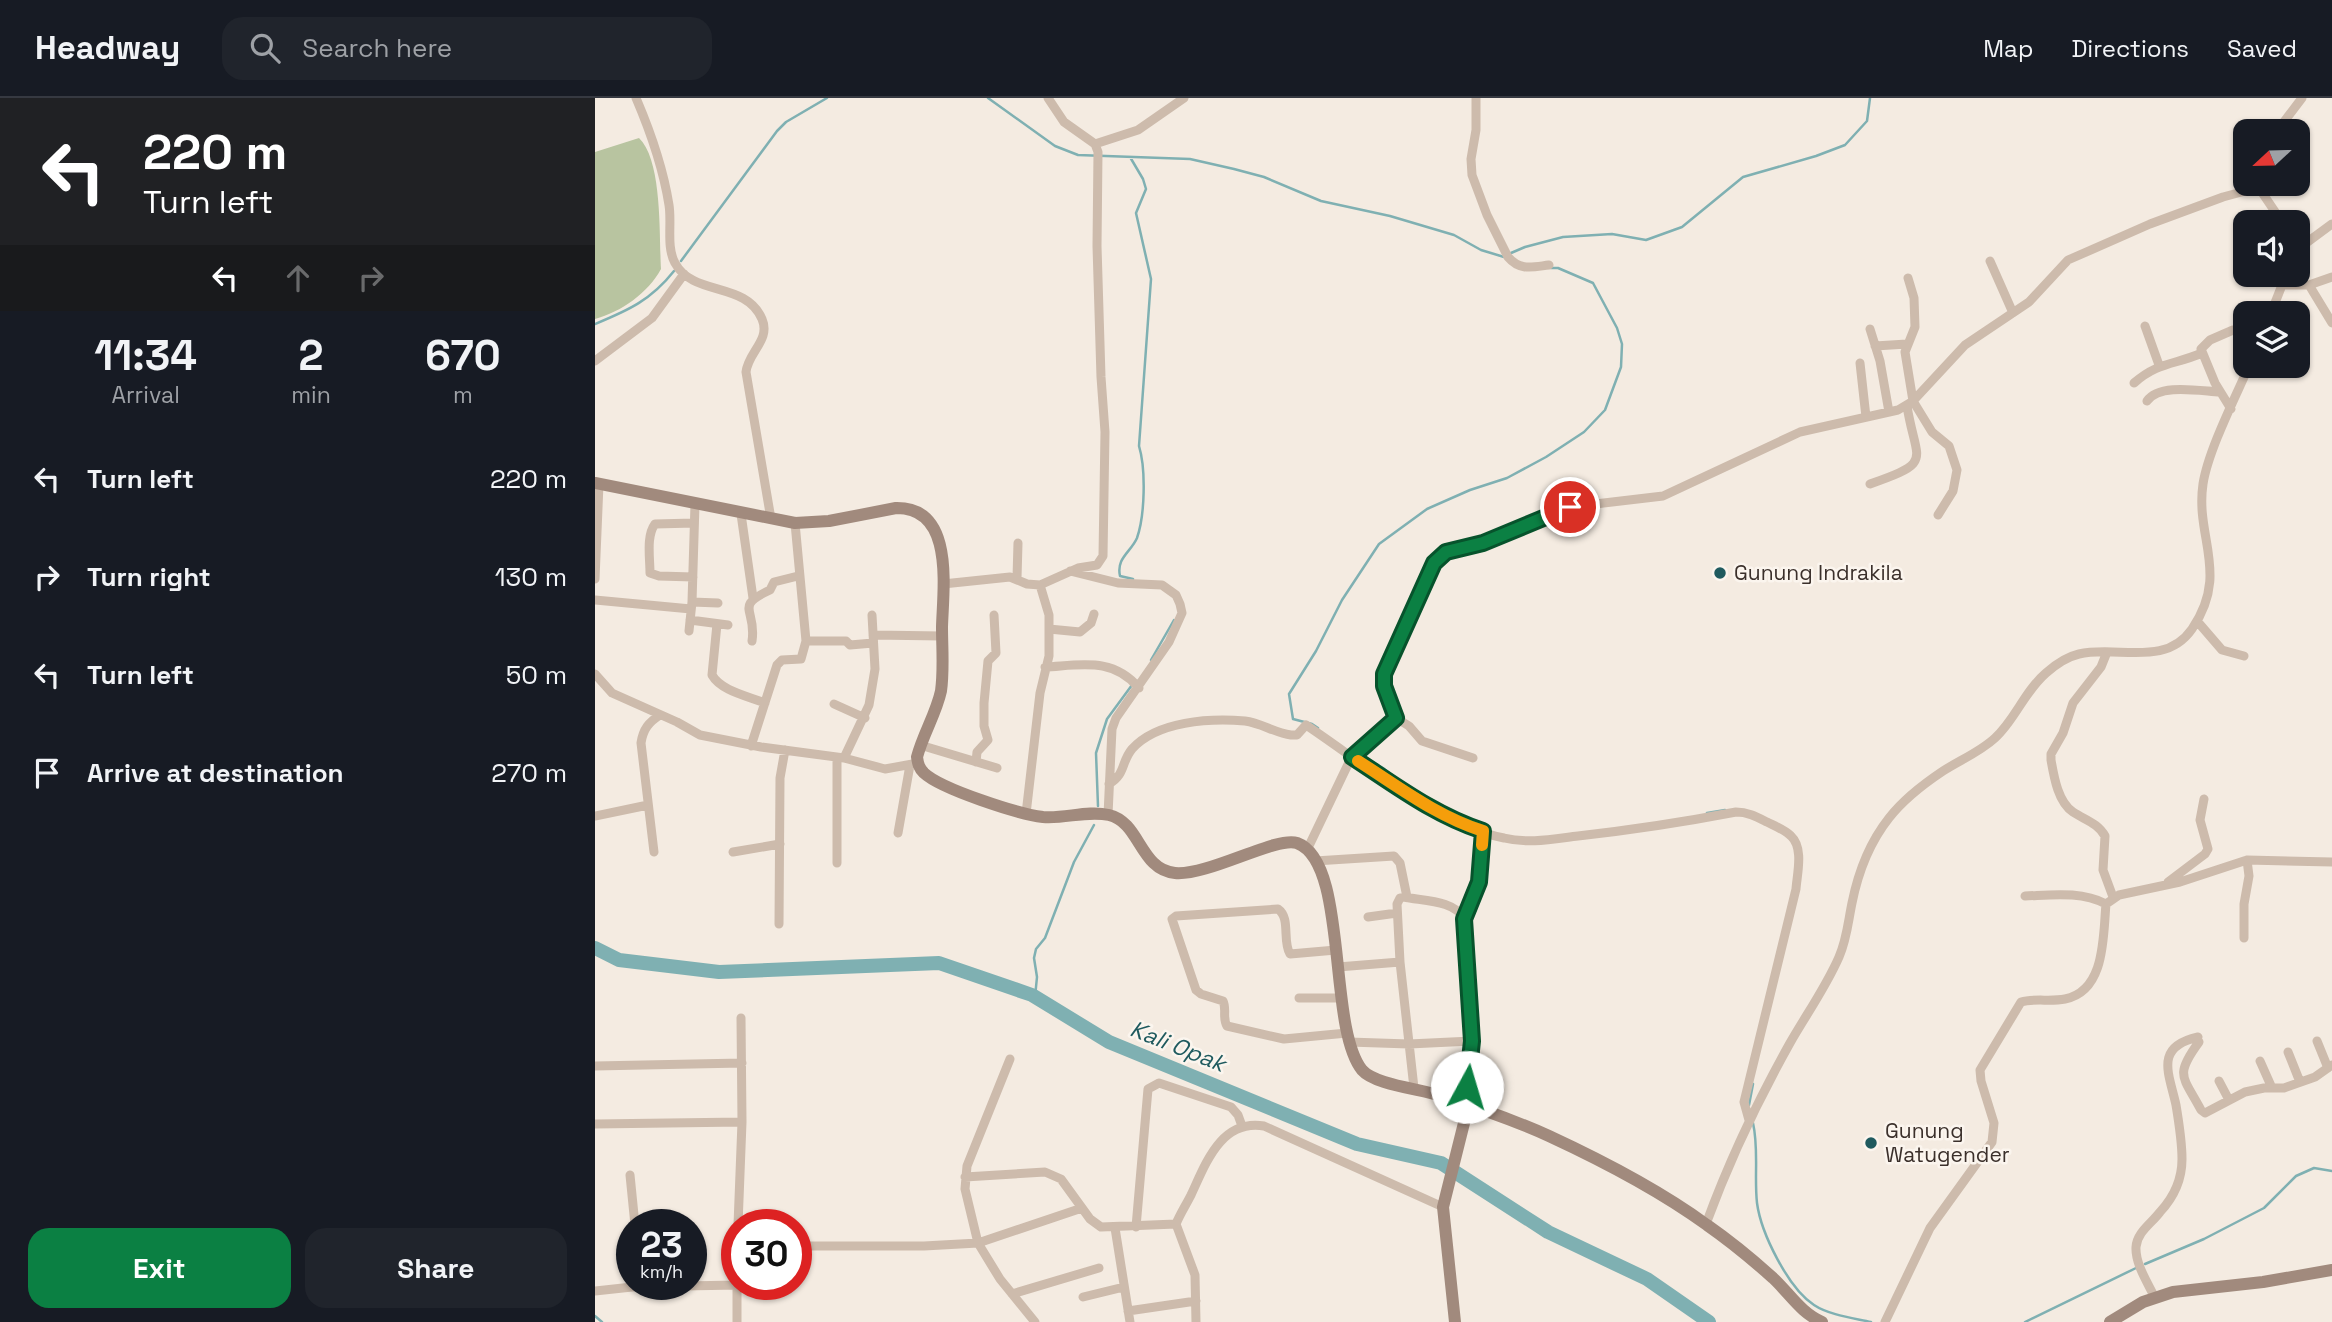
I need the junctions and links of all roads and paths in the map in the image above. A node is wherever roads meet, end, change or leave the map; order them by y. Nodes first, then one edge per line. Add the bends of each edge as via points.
1 (636, 98) edge
2 (1048, 98) edge
3 (1184, 98) edge
4 (1476, 98) edge
5 (2302, 98) edge
6 (2286, 119) edge
7 (1097, 153) junction
8 (2233, 194) edge
9 (2332, 223) edge
10 (2310, 239) edge
11 (1990, 261) dead end
12 (1549, 265) dead end
13 (684, 274) junction
14 (2332, 277) edge
15 (1908, 278) dead end
16 (2310, 285) edge
17 (2310, 287) edge
18 (2013, 313) junction
19 (2332, 323) edge
20 (2144, 326) dead end
21 (1870, 328) dead end
22 (2233, 330) dead end
23 (1907, 344) junction
24 (1875, 346) junction
25 (2202, 354) junction
26 (595, 361) edge
27 (1860, 363) dead end
28 (2159, 365) junction
29 (2244, 378) edge
30 (2134, 383) dead end
31 (2220, 392) junction
32 (2147, 401) dead end
33 (1910, 403) junction
34 (2231, 409) junction
35 (1889, 412) junction
36 (1866, 417) junction
37 (597, 484) edge
38 (1870, 484) dead end
39 (695, 504) junction
40 (741, 514) junction
41 (1938, 515) dead end
42 (771, 519) junction
43 (694, 523) junction
44 (795, 523) junction
45 (1018, 543) dead end
46 (1069, 571) junction
47 (799, 576) junction
48 (693, 577) junction
49 (1017, 578) junction
50 (595, 579) edge
51 (943, 584) junction
52 (1040, 585) junction
53 (753, 598) junction
54 (595, 600) edge
55 (718, 603) dead end
56 (692, 605) junction
57 (1094, 614) dead end
58 (872, 615) dead end
59 (994, 615) dead end
60 (690, 620) junction
61 (2197, 621) junction
62 (717, 624) junction
63 (728, 625) dead end
64 (1049, 629) junction
65 (689, 631) dead end
66 (942, 636) junction
67 (873, 639) junction
68 (752, 640) dead end
69 (806, 641) junction
70 (2107, 652) junction
71 (2244, 656) dead end
72 (1045, 667) junction
73 (595, 674) edge
74 (1135, 684) junction
75 (765, 703) junction
76 (834, 704) dead end
77 (660, 715) junction
78 (865, 718) junction
79 (1396, 718) junction
80 (920, 745) junction
81 (751, 746) junction
82 (785, 750) junction
83 (1352, 757) junction
84 (841, 758) junction
85 (1473, 758) dead end
86 (976, 762) junction
87 (914, 764) junction
88 (997, 768) dead end
89 (1109, 784) junction
90 (2204, 799) dead end
91 (648, 804) junction
92 (1026, 814) junction
93 (1108, 815) junction
94 (595, 816) edge
95 (1483, 831) junction
96 (898, 832) dead end
97 (780, 844) junction
98 (654, 852) dead end
99 (733, 852) dead end
100 (1311, 855) junction
101 (2247, 860) junction
102 (2332, 862) edge
103 (837, 863) dead end
104 (2164, 886) junction
105 (1406, 897) junction
106 (2025, 897) dead end
107 (2110, 901) junction
108 (1397, 914) junction
109 (1368, 917) dead end
110 (1464, 919) junction
111 (779, 923) dead end
112 (2244, 938) dead end
113 (1336, 950) junction
114 (1400, 962) junction
115 (1338, 967) junction
116 (1299, 998) dead end
117 (1342, 998) junction
118 (741, 1018) dead end
119 (1348, 1037) junction
120 (1472, 1041) junction
121 (2317, 1041) dead end
122 (1409, 1044) junction
123 (2288, 1052) dead end
124 (1010, 1059) dead end
125 (2260, 1061) dead end
126 (742, 1063) junction
127 (595, 1066) edge
128 (2330, 1067) edge
129 (2219, 1081) dead end
130 (2300, 1082) junction
131 (1413, 1088) junction
132 (2272, 1088) junction
133 (2229, 1100) junction
134 (1465, 1105) junction
135 (1749, 1120) junction
136 (742, 1122) junction
137 (595, 1125) edge
138 (1242, 1126) junction
139 (630, 1175) dead end
140 (965, 1177) junction
141 (1444, 1201) junction
142 (1082, 1208) junction
143 (633, 1209) edge
144 (739, 1209) edge
145 (1175, 1224) junction
146 (1706, 1224) junction
147 (1136, 1227) junction
148 (1115, 1228) junction
149 (978, 1243) junction
150 (812, 1246) edge
151 (1099, 1268) dead end
152 (2332, 1270) edge
153 (1124, 1287) junction
154 (616, 1289) edge
155 (595, 1291) edge
156 (1013, 1294) junction
157 (1083, 1297) dead end
158 (2155, 1298) junction
159 (737, 1300) edge
160 (1196, 1301) junction
161 (1128, 1311) junction
162 (737, 1322) edge
163 (1035, 1322) edge
164 (1130, 1322) edge
165 (1196, 1322) edge
166 (1455, 1322) edge
167 (1822, 1322) edge
168 (1885, 1322) edge
169 (2110, 1322) edge

1 - 13 street via 663,170 672,254
2 - 7 street
3 - 7 street
4 - 12 street via 1472,175 1487,215 1515,265
5 - 6 street
7 - 46 street via 1105,432 1103,556 1097,565
8 - 18 street via 2075,256
9 - 10 street
11 - 18 street
13 - 26 street via 652,318
13 - 42 street via 744,298 765,327 747,372
14 - 16 street
15 - 23 street via 1915,327
17 - 19 street
18 - 33 street via 1960,349
20 - 28 street
21 - 24 street
22 - 25 street via 2205,344
23 - 24 street
23 - 33 street
24 - 35 street
25 - 28 street
25 - 31 street
27 - 36 street
28 - 30 street
29 - 34 street
31 - 32 street via 2160,390
31 - 34 street
33 - 35 street
33 - 38 street via 1917,460 1899,474
33 - 41 street via 1956,460 1956,484
34 - 61 street via 2203,484 2211,567
35 - 36 street
36 - 79 street via 1800,432 1663,496 1570,507 1439,556 1384,674
37 - 39 main road
37 - 50 street
39 - 40 main road
39 - 43 street
40 - 42 main road
40 - 53 street
42 - 44 main road
43 - 48 street
43 - 48 street via 655,524 650,539 650,572
44 - 47 street
44 - 51 main road via 895,508 912,511 925,518 936,533 943,552
45 - 49 street
46 - 52 street
46 - 74 street via 1118,583 1162,585 1176,594 1182,613 1179,622
47 - 53 street via 773,582 770,590
47 - 69 street
48 - 56 street
49 - 51 street
49 - 52 street
51 - 66 main road
52 - 64 street
53 - 68 street via 748,610 754,626
54 - 56 street
55 - 56 street
56 - 60 street
57 - 64 street via 1080,632
58 - 67 street
59 - 86 street via 996,653 988,661 983,713 988,740 977,752
60 - 62 street
60 - 65 street
61 - 70 street via 2168,650 2153,654
61 - 71 street via 2222,650
62 - 63 street
62 - 75 street via 715,680
64 - 72 street
66 - 67 street
66 - 80 main road via 940,694
67 - 69 street via 850,645 846,641
67 - 78 street via 875,669
69 - 75 street via 801,659 779,662
70 - 107 street via 2073,703 2051,760 2063,801 2105,836 2103,870
70 - 135 street via 2075,655 2058,663 2030,689 1993,740 1942,771 1891,815 1868,851 1833,972
72 - 74 street via 1102,664 1122,672
72 - 92 street
73 - 77 street via 612,693
74 - 89 street via 1112,729
75 - 81 street
76 - 78 street
77 - 81 street via 700,735
77 - 91 street via 642,733
78 - 84 street
79 - 83 street
79 - 85 street via 1422,741
80 - 86 street
80 - 87 main road
81 - 82 street
82 - 84 street
82 - 97 street via 780,778
83 - 89 street via 1305,726 1291,735 1245,721 1182,724 1159,730 1132,749 1121,775
83 - 95 street via 1428,807
83 - 100 street
84 - 87 street via 885,769
84 - 103 street
86 - 88 street
87 - 92 main road via 937,781
87 - 96 street
89 - 93 street
90 - 104 street via 2200,820 2208,849
91 - 94 street
91 - 98 street
92 - 93 main road
93 - 100 main road via 1126,825 1154,864 1176,873 1220,865 1288,842 1297,843
95 - 110 street via 1479,882
95 - 135 street via 1535,841 1743,812 1791,835 1799,856 1796,889 1744,1102
97 - 99 street
97 - 111 street
100 - 105 street via 1394,856 1400,863
100 - 113 main road via 1325,883
101 - 102 street
101 - 104 street
101 - 112 street
104 - 107 street
105 - 108 street via 1398,900
105 - 110 street via 1452,906
106 - 107 street via 2067,894
107 - 168 street via 2099,965 2088,985 2065,999 2021,1002 1982,1065 1981,1081 1994,1123 1992,1142 1930,1228
108 - 109 street
108 - 114 street
110 - 120 street
113 - 115 main road
113 - 119 street via 1290,954 1284,916 1278,909 1172,919 1196,990 1223,1001 1227,1026 1284,1039
114 - 115 street
114 - 122 street
115 - 117 main road
116 - 117 street
117 - 119 main road
118 - 126 street
119 - 122 street
119 - 131 main road via 1361,1068 1370,1077
120 - 122 street
120 - 134 street
121 - 128 street
122 - 131 street
123 - 130 street
124 - 140 street via 969,1156
125 - 132 street
126 - 127 street
126 - 136 street
128 - 130 street
129 - 133 street
130 - 132 street
131 - 134 main road
132 - 133 street
133 - 158 street via 2205,1113 2182,1072 2198,1040 2182,1041 2169,1056 2168,1068 2181,1144 2179,1179 2175,1193 2143,1231 2136,1248
134 - 141 main road
134 - 146 main road via 1548,1136 1620,1172
135 - 146 street
136 - 137 street
136 - 144 street
138 - 141 street via 1264,1126
138 - 145 street via 1212,1151
138 - 147 street via 1231,1107 1159,1083 1148,1089
139 - 143 street
140 - 142 street via 1045,1172 1066,1184
140 - 149 street
141 - 166 main road
142 - 148 street via 1095,1224
142 - 149 street
145 - 147 street
145 - 160 street via 1195,1275
146 - 167 main road
147 - 148 street
148 - 153 street
149 - 150 street
149 - 156 street
151 - 156 street
152 - 158 main road
153 - 157 street
153 - 161 street
154 - 155 street
156 - 163 street
158 - 169 main road
159 - 162 street
160 - 161 street
160 - 165 street
161 - 164 street

